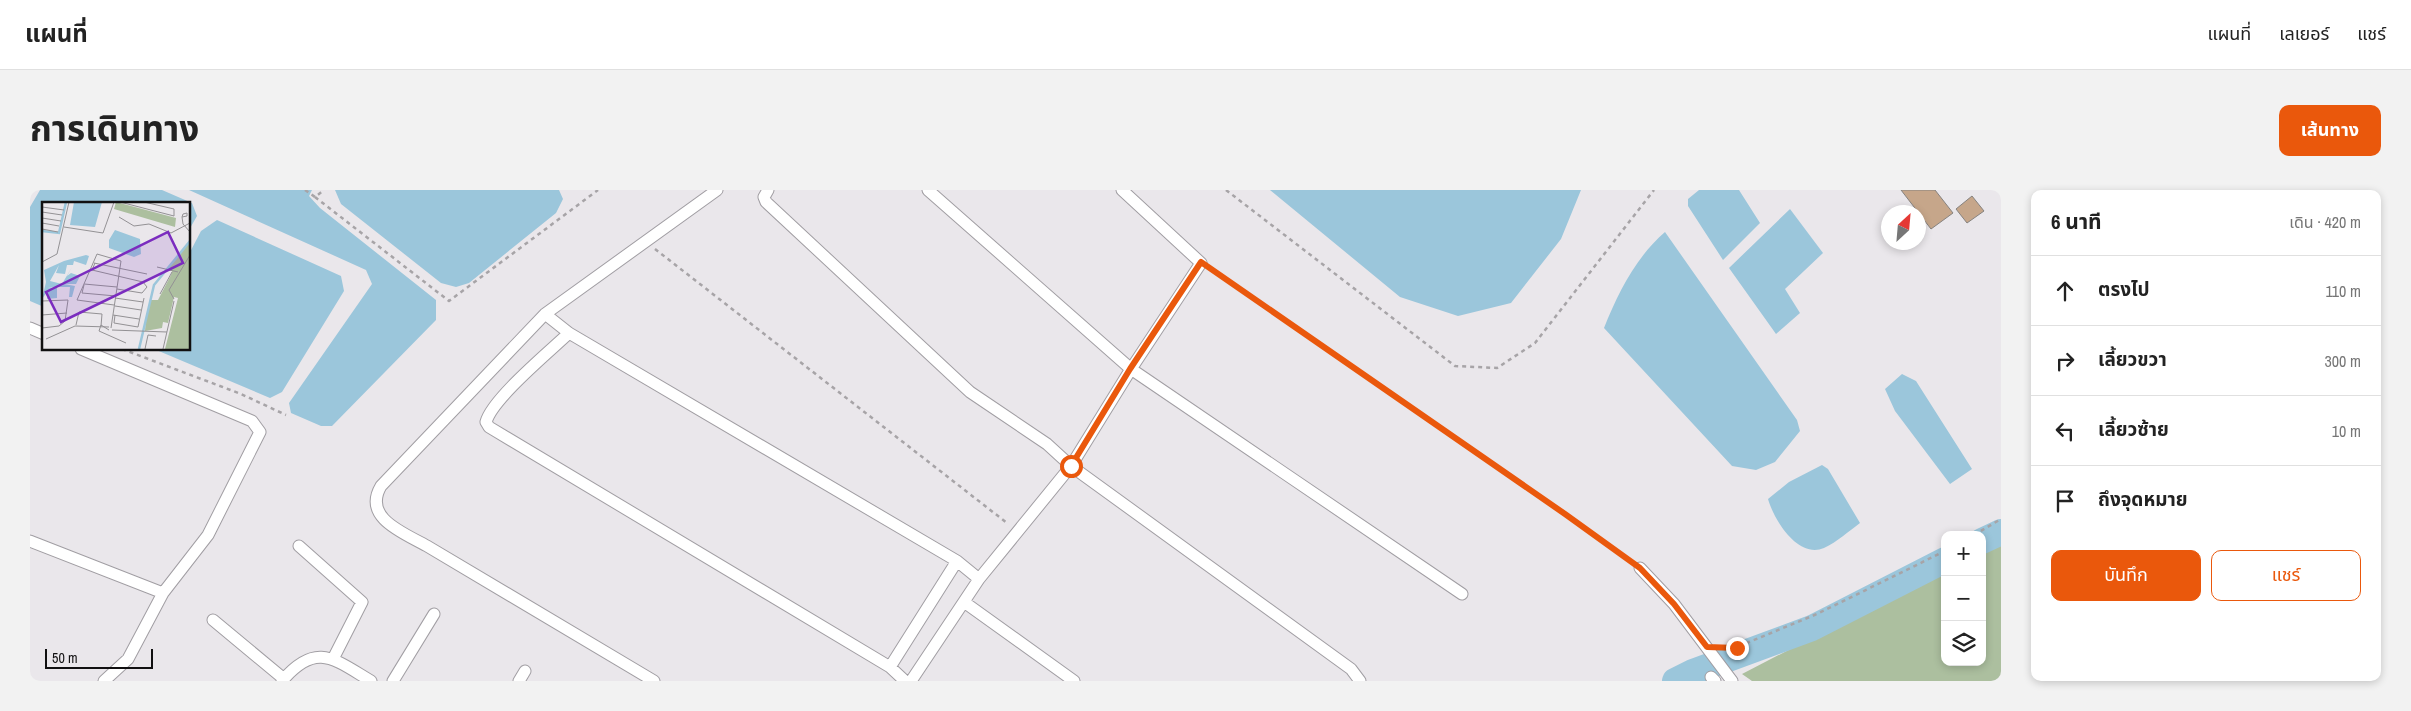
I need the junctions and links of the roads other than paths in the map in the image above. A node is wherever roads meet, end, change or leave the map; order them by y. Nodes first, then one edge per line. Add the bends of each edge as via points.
1 (717, 190) edge
2 (768, 190) edge
3 (928, 190) edge
4 (1122, 190) edge
5 (546, 314) junction
6 (30, 328) edge
7 (42, 333) edge
8 (569, 333) junction
9 (83, 350) edge
10 (1130, 369) junction
11 (1071, 466) junction
12 (30, 541) edge
13 (299, 546) dead end
14 (957, 562) junction
15 (1640, 568) road end
16 (979, 579) junction
17 (163, 593) junction
18 (1462, 594) dead end
19 (964, 602) junction
20 (434, 614) dead end
21 (213, 620) dead end
22 (333, 659) junction
23 (890, 667) junction
24 (1729, 679) edge
25 (283, 680) edge
26 (104, 681) edge
27 (371, 681) edge
28 (393, 681) edge
29 (654, 681) edge
30 (905, 681) edge
31 (911, 681) edge
32 (1074, 681) edge
33 (1360, 681) edge

1 - 5 street
2 - 11 street via 764,197 766,202 970,392 1047,444
3 - 10 street
4 - 10 street via 1201,262
5 - 8 street
5 - 29 street via 381,486 375,504 380,515 394,528
6 - 7 street
8 - 14 street
8 - 23 street via 503,397 489,414 486,422 489,428
9 - 17 street via 252,422 259,429 259,436 208,535
10 - 11 street
10 - 18 street
11 - 16 street
11 - 33 street via 1351,669
12 - 17 street
13 - 22 street via 362,602
14 - 16 street
14 - 23 street
15 - 24 street via 1674,604
16 - 19 street
17 - 26 street via 128,659
19 - 31 street
19 - 32 street
20 - 28 street
21 - 25 street
22 - 25 street via 326,656 310,658
22 - 27 street
23 - 30 street

